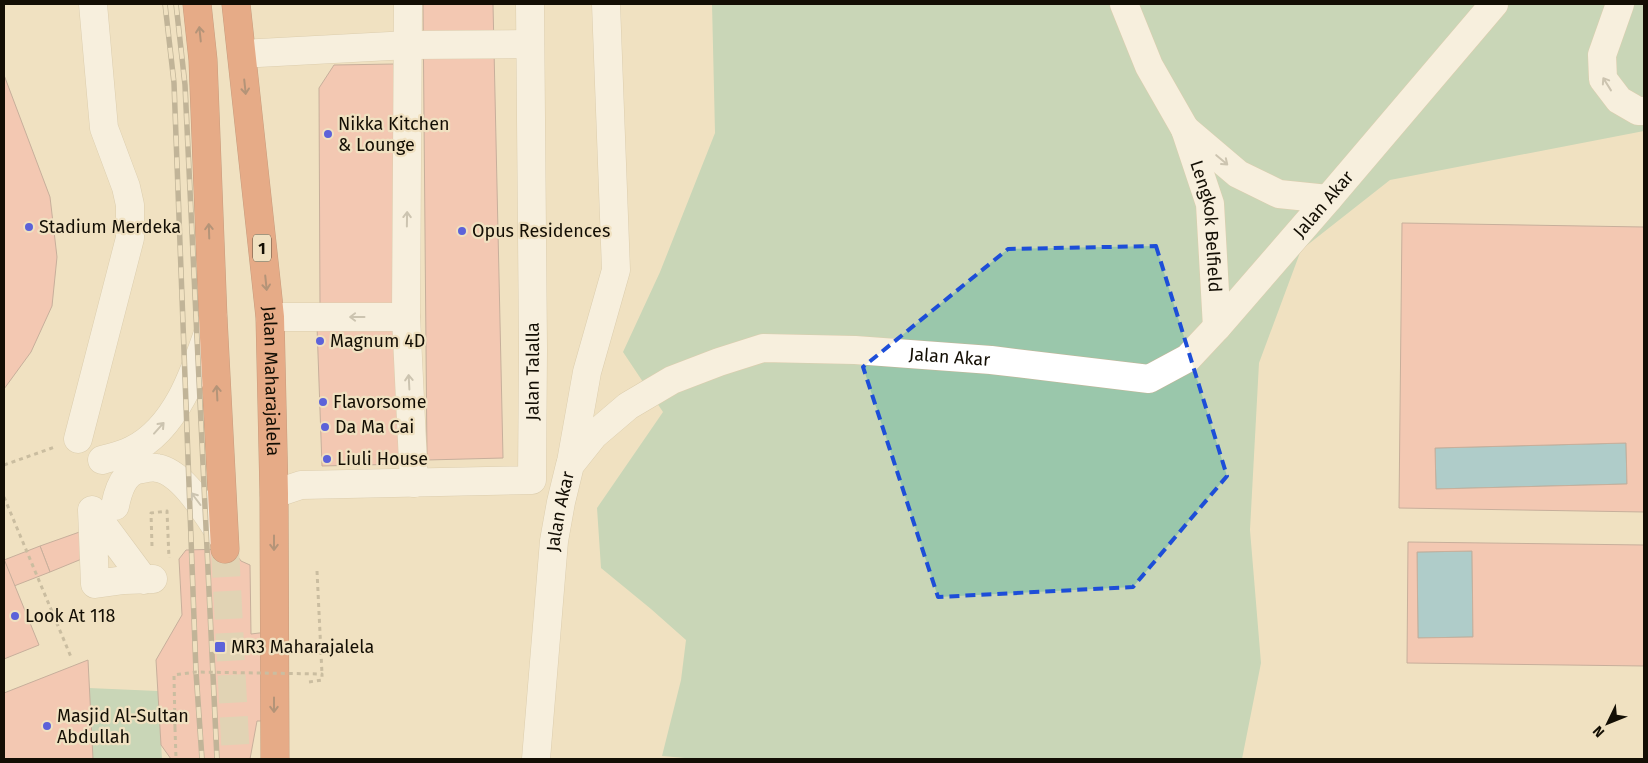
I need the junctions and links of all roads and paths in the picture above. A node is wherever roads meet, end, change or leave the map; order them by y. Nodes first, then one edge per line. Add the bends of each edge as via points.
1 (93, 4) edge
2 (197, 4) edge
3 (236, 4) edge
4 (408, 4) edge
5 (530, 4) edge
6 (606, 4) edge
7 (1124, 4) edge
8 (1494, 4) edge
9 (1620, 4) edge
10 (530, 44) junction
11 (409, 45) junction
12 (242, 54) junction
13 (1644, 111) edge
14 (1185, 129) junction
15 (1328, 199) junction
16 (270, 317) junction
17 (406, 317) junction
18 (213, 318) junction
19 (1217, 326) junction
20 (78, 439) joint
21 (133, 460) junction
22 (4, 465) edge
23 (570, 466) junction
24 (102, 468) dead end
25 (414, 483) junction
26 (274, 494) junction
27 (4, 497) edge
28 (115, 506) dead end
29 (151, 512) dead end
30 (225, 544) joint
31 (317, 571) dead end
32 (155, 574) dead end
33 (71, 657) dead end
34 (322, 674) junction
35 (309, 682) dead end
36 (176, 759) edge
37 (275, 759) edge
38 (536, 759) edge

1 - 20 street via 104,128 126,187 130,205 130,238
18 -> 2 highway via 203,60
3 - 12 highway, Jalan Maharajalela / 1
4 - 11 street
5 - 10 street, Jalan Talalla
6 - 23 street via 616,270 587,372
7 - 14 street, Lengkok Belfield via 1149,66
8 - 15 street, Jalan Akar
13 -> 9 street via 1619,100 1603,79 1602,55
10 - 11 street
10 - 25 street, Jalan Talalla via 532,480
11 - 12 street
17 -> 11 street
12 -> 16 highway, Jalan Maharajalela / 1
14 -> 15 street, Lengkok Belfield via 1238,174 1279,194
14 - 19 street, Lengkok Belfield via 1210,204
15 - 19 street, Jalan Akar
17 -> 16 street
16 - 26 highway, Jalan Maharajalela / 1
25 -> 17 street
21 -> 18 street via 175,410 196,369
30 -> 18 highway
19 - 23 street, Jalan Akar via 1188,358 1149,380 991,360 855,350 763,348 672,380 628,406 594,434
20 - 22 path
21 - 24 street
21 - 28 street via 118,491
30 -> 21 street via 196,498 179,478
23 - 38 street, Jalan Akar via 554,541
25 - 26 street, Jalan Talalla via 301,486
26 -> 37 highway, Jalan Maharajalela / 1
27 - 33 path
29 - 32 path via 167,511
31 - 34 path
34 - 35 path, bridge via 322,680
34 - 36 path, bridge via 196,672 174,675

